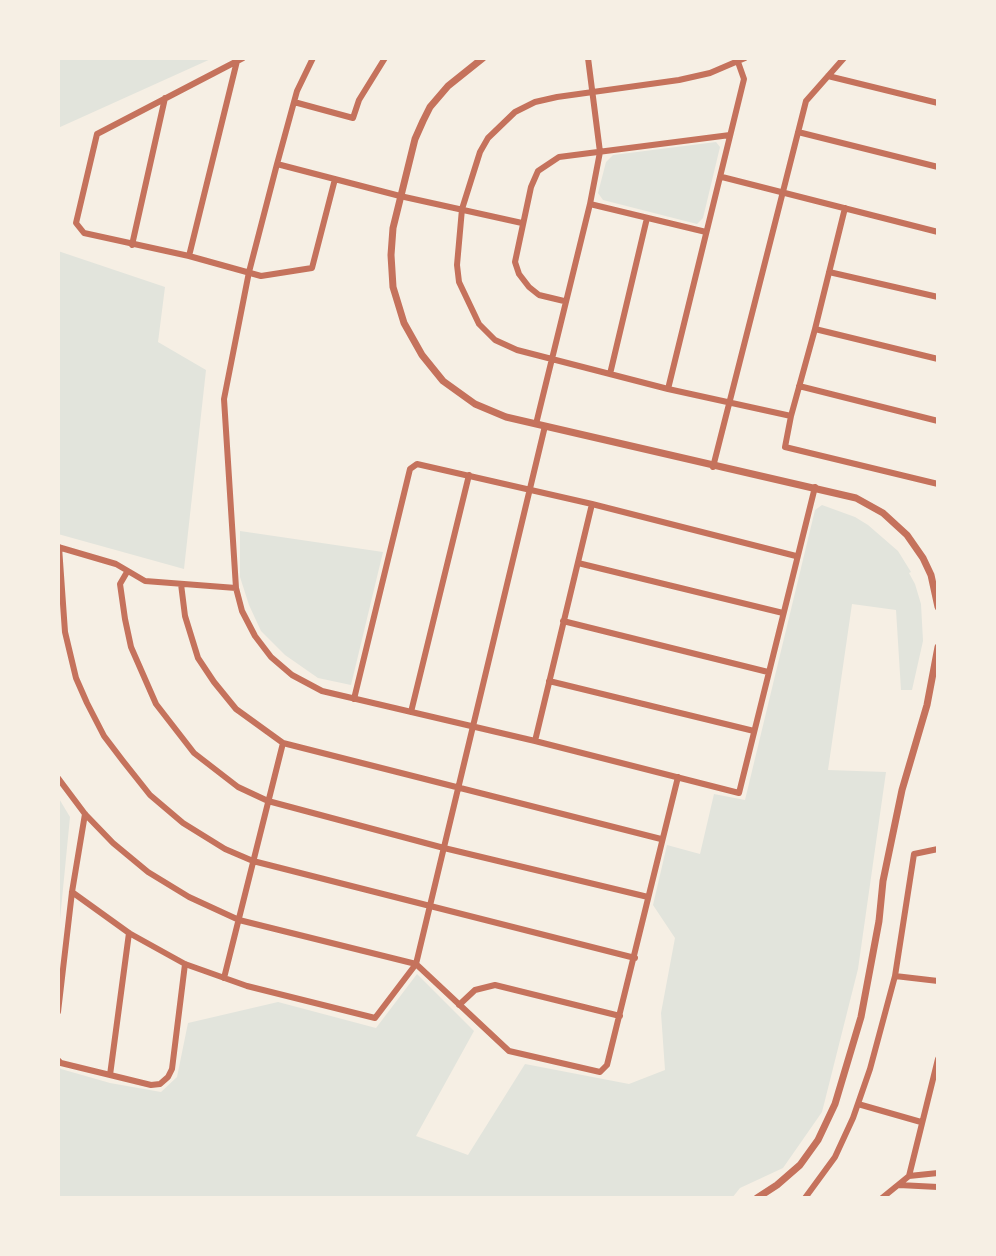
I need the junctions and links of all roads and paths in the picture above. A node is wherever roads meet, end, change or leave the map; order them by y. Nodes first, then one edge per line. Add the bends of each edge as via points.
1 (313, 58) edge
2 (385, 58) edge
3 (483, 58) edge
4 (588, 58) edge
5 (746, 58) edge
6 (845, 58) edge
7 (240, 59) edge
8 (738, 62) junction
9 (828, 76) junction
10 (594, 92) junction
11 (165, 98) junction
12 (294, 102) junction
13 (938, 103) edge
14 (798, 132) junction
15 (730, 135) junction
16 (600, 152) junction
17 (277, 164) junction
18 (938, 167) edge
19 (722, 177) junction
20 (335, 179) junction
21 (782, 192) junction
22 (400, 196) junction
23 (590, 204) junction
24 (845, 208) junction
25 (462, 209) junction
26 (647, 218) junction
27 (522, 223) junction
28 (706, 232) junction
29 (938, 232) edge
30 (132, 245) junction
31 (189, 256) junction
32 (249, 272) junction
33 (829, 272) junction
34 (938, 297) edge
35 (564, 301) junction
36 (815, 329) junction
37 (938, 359) edge
38 (552, 360) junction
39 (610, 374) junction
40 (800, 386) junction
41 (668, 389) junction
42 (729, 403) junction
43 (791, 416) junction
44 (938, 421) edge
45 (536, 424) junction
46 (545, 426) junction
47 (713, 467) junction
48 (469, 475) junction
49 (938, 484) edge
50 (815, 486) junction
51 (530, 489) junction
52 (592, 504) junction
53 (59, 547) edge
54 (796, 556) junction
55 (578, 563) junction
56 (127, 572) junction
57 (181, 584) junction
58 (236, 588) junction
59 (938, 607) edge
60 (783, 613) junction
61 (563, 621) junction
62 (938, 647) edge
63 (768, 672) junction
64 (548, 681) junction
65 (354, 699) junction
66 (411, 712) junction
67 (473, 726) junction
68 (754, 731) junction
69 (535, 741) junction
70 (283, 743) junction
71 (58, 778) edge
72 (678, 778) junction
73 (458, 788) junction
74 (268, 801) junction
75 (85, 814) junction
76 (662, 839) junction
77 (444, 848) junction
78 (938, 849) edge
79 (253, 861) junction
80 (72, 892) junction
81 (649, 897) junction
82 (429, 906) junction
83 (239, 920) junction
84 (129, 933) junction
85 (635, 958) junction
86 (185, 964) junction
87 (416, 964) junction
88 (895, 976) junction
89 (224, 978) junction
90 (938, 981) edge
91 (459, 1005) junction
92 (58, 1012) edge
93 (620, 1016) junction
94 (938, 1059) edge
95 (58, 1060) edge
96 (110, 1075) junction
97 (858, 1104) junction
98 (921, 1122) junction
99 (938, 1173) edge
100 (909, 1175) junction
101 (899, 1185) junction
102 (938, 1187) edge
103 (757, 1198) edge
104 (805, 1198) edge
105 (882, 1198) edge

1 - 12 street
2 - 12 street via 353,118
3 - 22 street via 430,107 415,139
4 - 10 street
5 - 8 street
6 - 9 street
7 - 11 street
7 - 31 street
8 - 10 street via 679,80
8 - 15 street via 744,79
9 - 13 street
9 - 14 street via 806,101
10 - 16 street
10 - 25 street via 535,102 514,112 480,152
11 - 30 street
11 - 30 street via 97,134 76,223 84,233
12 - 17 street
14 - 18 street
14 - 21 street
15 - 16 street
15 - 19 street
16 - 23 street
16 - 27 street via 559,158 538,171
17 - 20 street
17 - 32 street
19 - 21 street
19 - 28 street
20 - 22 street
20 - 32 street via 312,268 261,276
21 - 24 street
21 - 42 street
22 - 25 street
22 - 45 street via 393,228 393,287 404,323 422,355 443,381 475,404
23 - 26 street
23 - 35 street
24 - 29 street
24 - 33 street
25 - 27 street
25 - 38 street via 459,282 479,324 495,340
26 - 28 street
26 - 39 street
27 - 35 street via 515,256 523,282 539,295
28 - 41 street
30 - 31 street
31 - 32 street
32 - 58 street via 224,399
33 - 34 street
33 - 36 street
35 - 38 street
36 - 37 street
36 - 40 street
38 - 39 street
38 - 45 street
39 - 41 street
40 - 43 street
40 - 44 street
41 - 42 street
42 - 43 street
42 - 47 street
43 - 49 street via 785,447
45 - 46 street
46 - 47 street
46 - 51 street
47 - 50 street
48 - 51 street
48 - 65 street via 417,464 410,469
48 - 66 street
50 - 54 street
50 - 59 street via 856,498 883,513 907,535 931,575
51 - 52 street
51 - 67 street
52 - 54 street
52 - 55 street
53 - 56 street via 116,564
53 - 79 street via 65,632 76,678 104,736 150,795 183,823
54 - 60 street
55 - 60 street
55 - 61 street
56 - 57 street via 145,581
56 - 74 street via 120,584 127,629 156,705 194,753 218,774
57 - 58 street
57 - 70 street via 198,658 236,709
58 - 65 street via 242,611 271,657 322,691
60 - 63 street
61 - 63 street
61 - 64 street
62 - 103 street via 883,881 861,1017 835,1104 800,1165
63 - 68 street
64 - 68 street
64 - 69 street
65 - 66 street
66 - 67 street
67 - 69 street
67 - 73 street
68 - 72 street via 739,793
69 - 72 street
70 - 73 street
70 - 74 street
71 - 75 street
72 - 76 street
73 - 76 street
73 - 77 street
74 - 77 street
74 - 79 street
75 - 80 street
75 - 83 street via 148,872
76 - 81 street
77 - 81 street
77 - 82 street
78 - 88 street via 914,854
79 - 82 street
79 - 83 street
80 - 84 street
80 - 92 street
81 - 85 street
82 - 85 street
82 - 87 street
83 - 87 street
83 - 89 street
84 - 86 street
84 - 96 street
85 - 93 street
86 - 89 street
86 - 96 street via 169,1077 151,1085
87 - 89 street via 375,1018
87 - 91 street
88 - 90 street
88 - 97 street
91 - 93 street via 475,990 495,985
91 - 93 street via 509,1051 600,1072 607,1065
94 - 98 street
95 - 96 street
97 - 98 street
97 - 104 street via 835,1157
98 - 100 street
99 - 100 street
100 - 101 street
101 - 102 street
101 - 105 street

